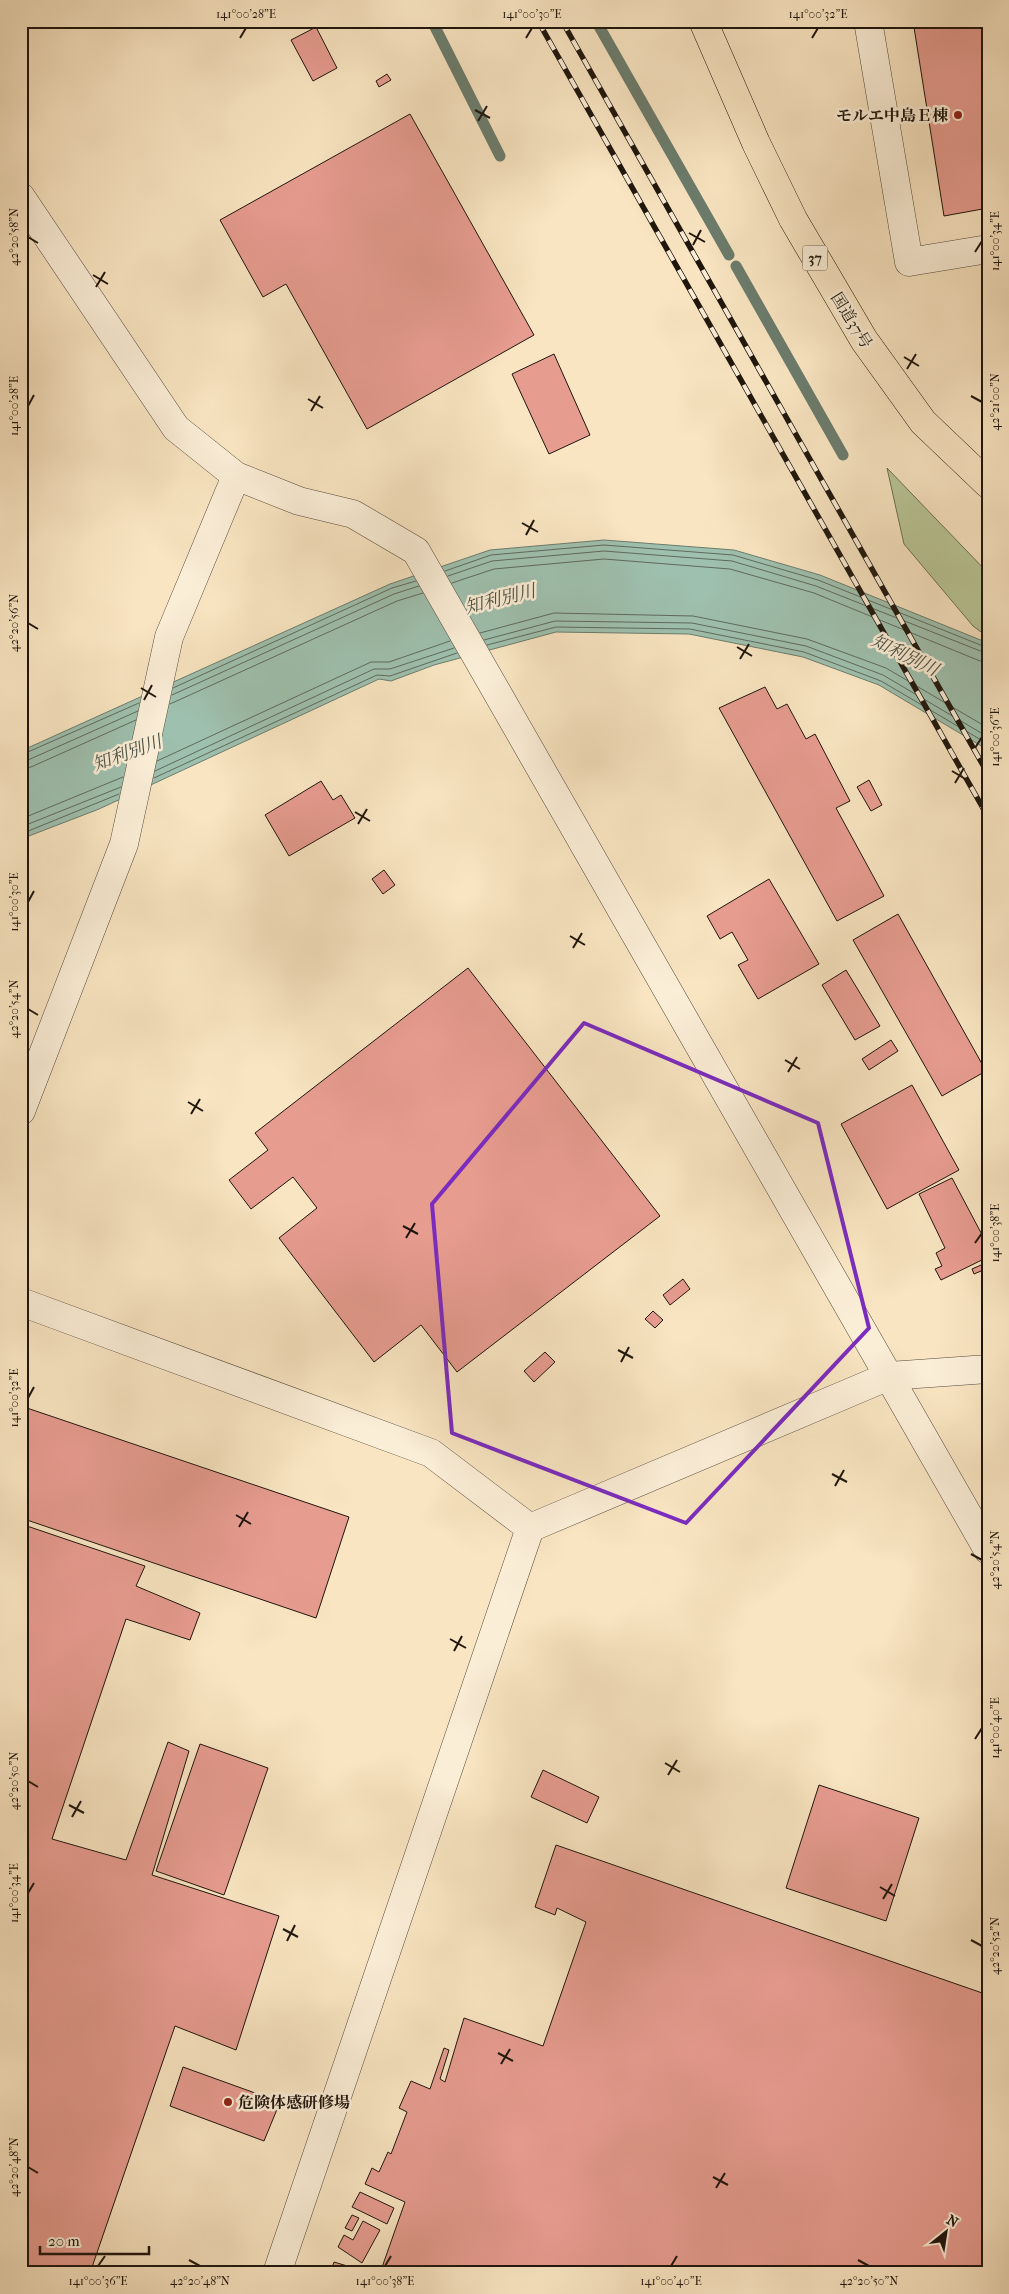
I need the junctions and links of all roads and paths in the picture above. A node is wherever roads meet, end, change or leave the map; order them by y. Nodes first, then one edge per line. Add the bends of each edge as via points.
1 (704, 21) edge
2 (868, 21) edge
3 (21, 197) edge
4 (988, 249) edge
5 (236, 476) junction
6 (988, 484) edge
7 (21, 1111) edge
8 (21, 1302) edge
9 (988, 1369) edge
10 (889, 1376) junction
11 (530, 1528) junction
12 (988, 1550) edge
13 (278, 2273) edge

1 - 6 highway, 国道37号 / 37 via 793,220 859,331 922,422
2 - 4 street via 909,262
3 - 5 street via 176,428
5 - 7 street via 169,637 124,844
5 - 10 street via 299,501 353,514 416,551
8 - 11 street via 431,1453
9 - 10 street
10 - 11 street
10 - 12 street
11 - 13 street

